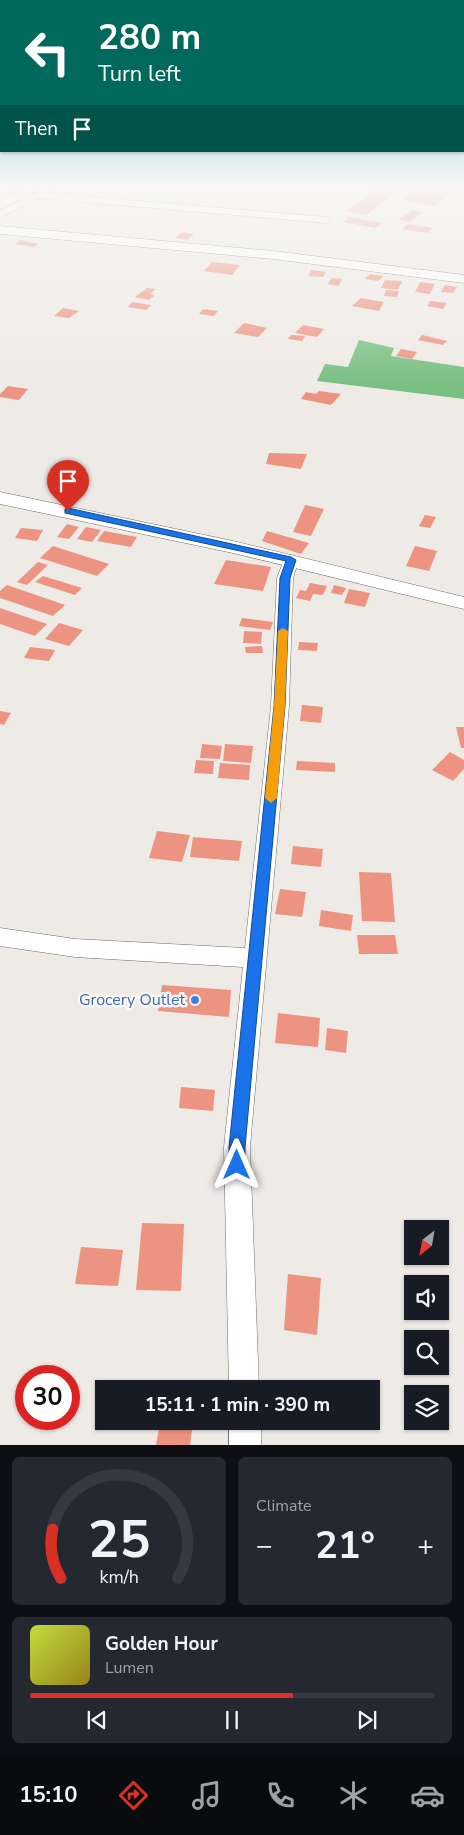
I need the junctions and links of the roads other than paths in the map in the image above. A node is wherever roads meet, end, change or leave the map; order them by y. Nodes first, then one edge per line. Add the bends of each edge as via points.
1 (245, 252) edge
2 (464, 279) edge
3 (0, 498) edge
4 (291, 560) junction
5 (464, 603) edge
6 (0, 938) edge
7 (256, 958) junction
8 (244, 1380) edge
9 (244, 1430) edge
10 (245, 1445) edge

1 - 2 street
3 - 4 street
4 - 5 street
4 - 7 street via 285,578 280,706
6 - 7 street via 75,948
7 - 8 street via 237,1147
9 - 10 street

